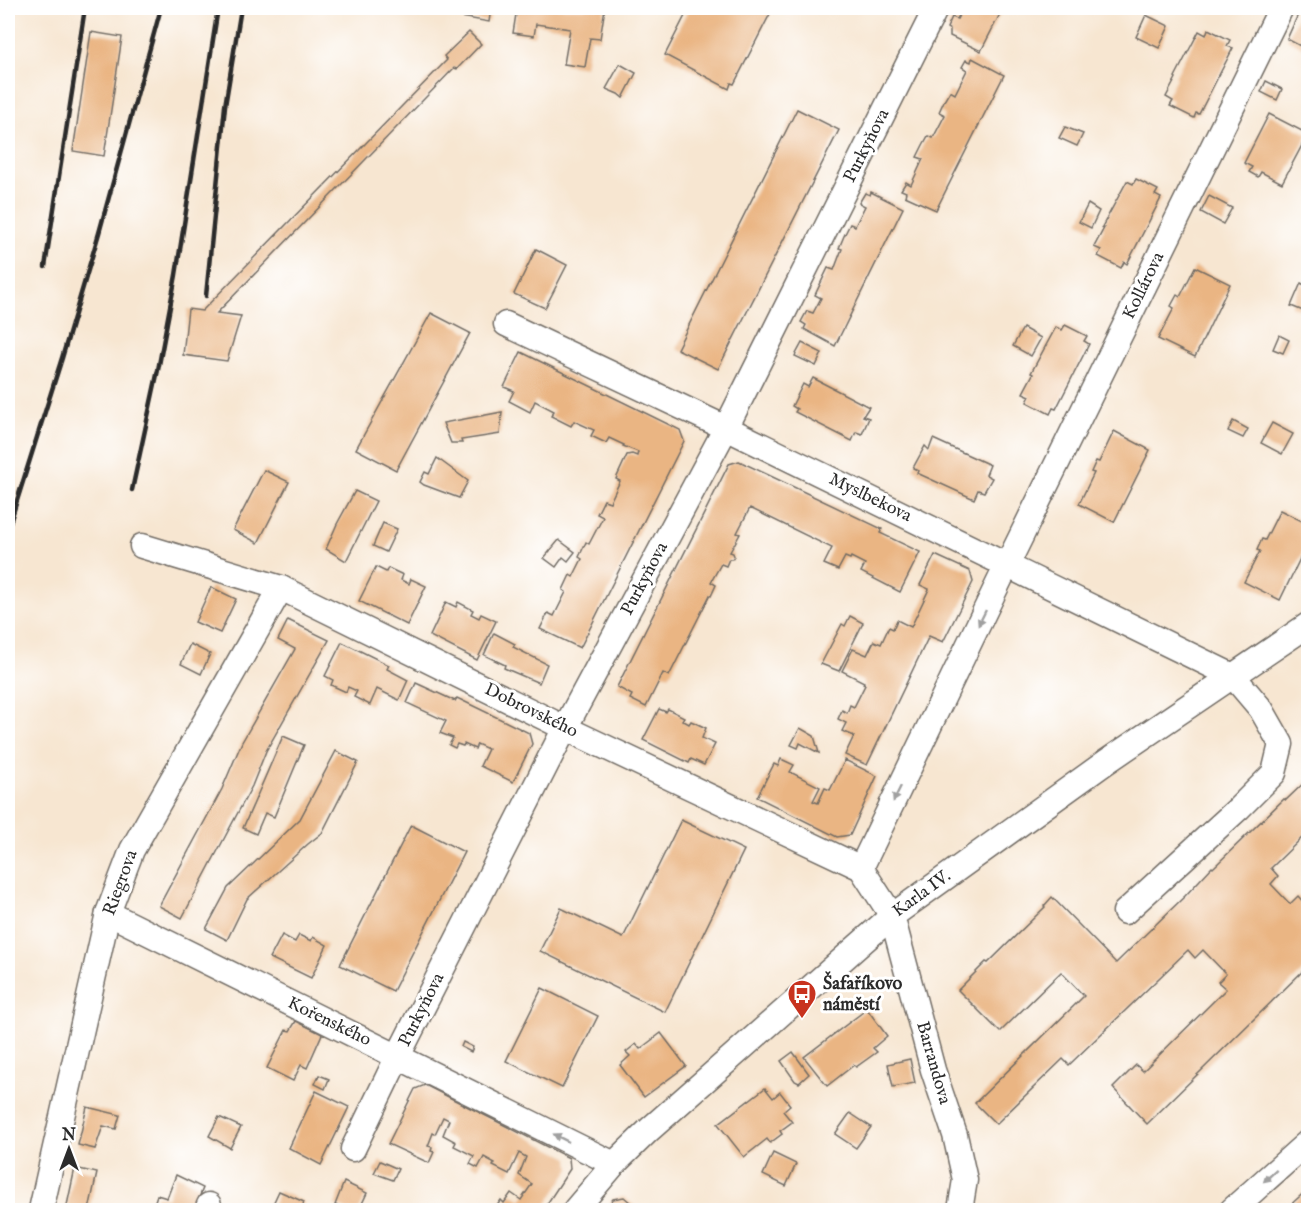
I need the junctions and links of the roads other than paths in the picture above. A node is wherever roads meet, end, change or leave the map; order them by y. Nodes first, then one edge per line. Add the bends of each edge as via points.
1 (936, 8) edge
2 (1281, 8) edge
3 (506, 324) dead end
4 (726, 428) junction
5 (142, 546) dead end
6 (1007, 565) junction
7 (281, 588) junction
8 (1308, 625) edge
9 (1233, 676) junction
10 (566, 728) junction
11 (861, 868) junction
12 (1125, 912) dead end
13 (108, 913) junction
14 (892, 916) junction
15 (398, 1056) junction
16 (1308, 1142) edge
17 (353, 1149) dead end
18 (614, 1164) junction
19 (41, 1210) edge
20 (575, 1210) edge
21 (960, 1210) edge
22 (1232, 1210) edge

1 - 4 street, Purkyňova
2 - 6 street, Kollárova
3 - 4 street, Myslbekova
4 - 6 street, Myslbekova
4 - 10 street, Purkyňova
5 - 7 street, Dobrovského
6 - 9 street, Myslbekova
6 -> 11 street
7 - 10 street, Dobrovského
7 - 13 street, Riegrova via 132,850
8 - 9 street, Karla IV.
9 - 12 street via 1261,709 1281,744 1274,773
9 - 14 street, Karla IV.
10 - 11 street, Dobrovského
10 - 15 street, Purkyňova
11 - 14 street
13 - 15 street, Kořenského
13 - 19 street, Riegrova
14 - 18 street, Karla IV.
14 - 21 street, Barrandova via 933,1070 955,1135 965,1179
15 - 17 street, Purkyňova
18 -> 15 street, Kořenského
16 -> 22 street
18 - 20 street, Karla IV.

